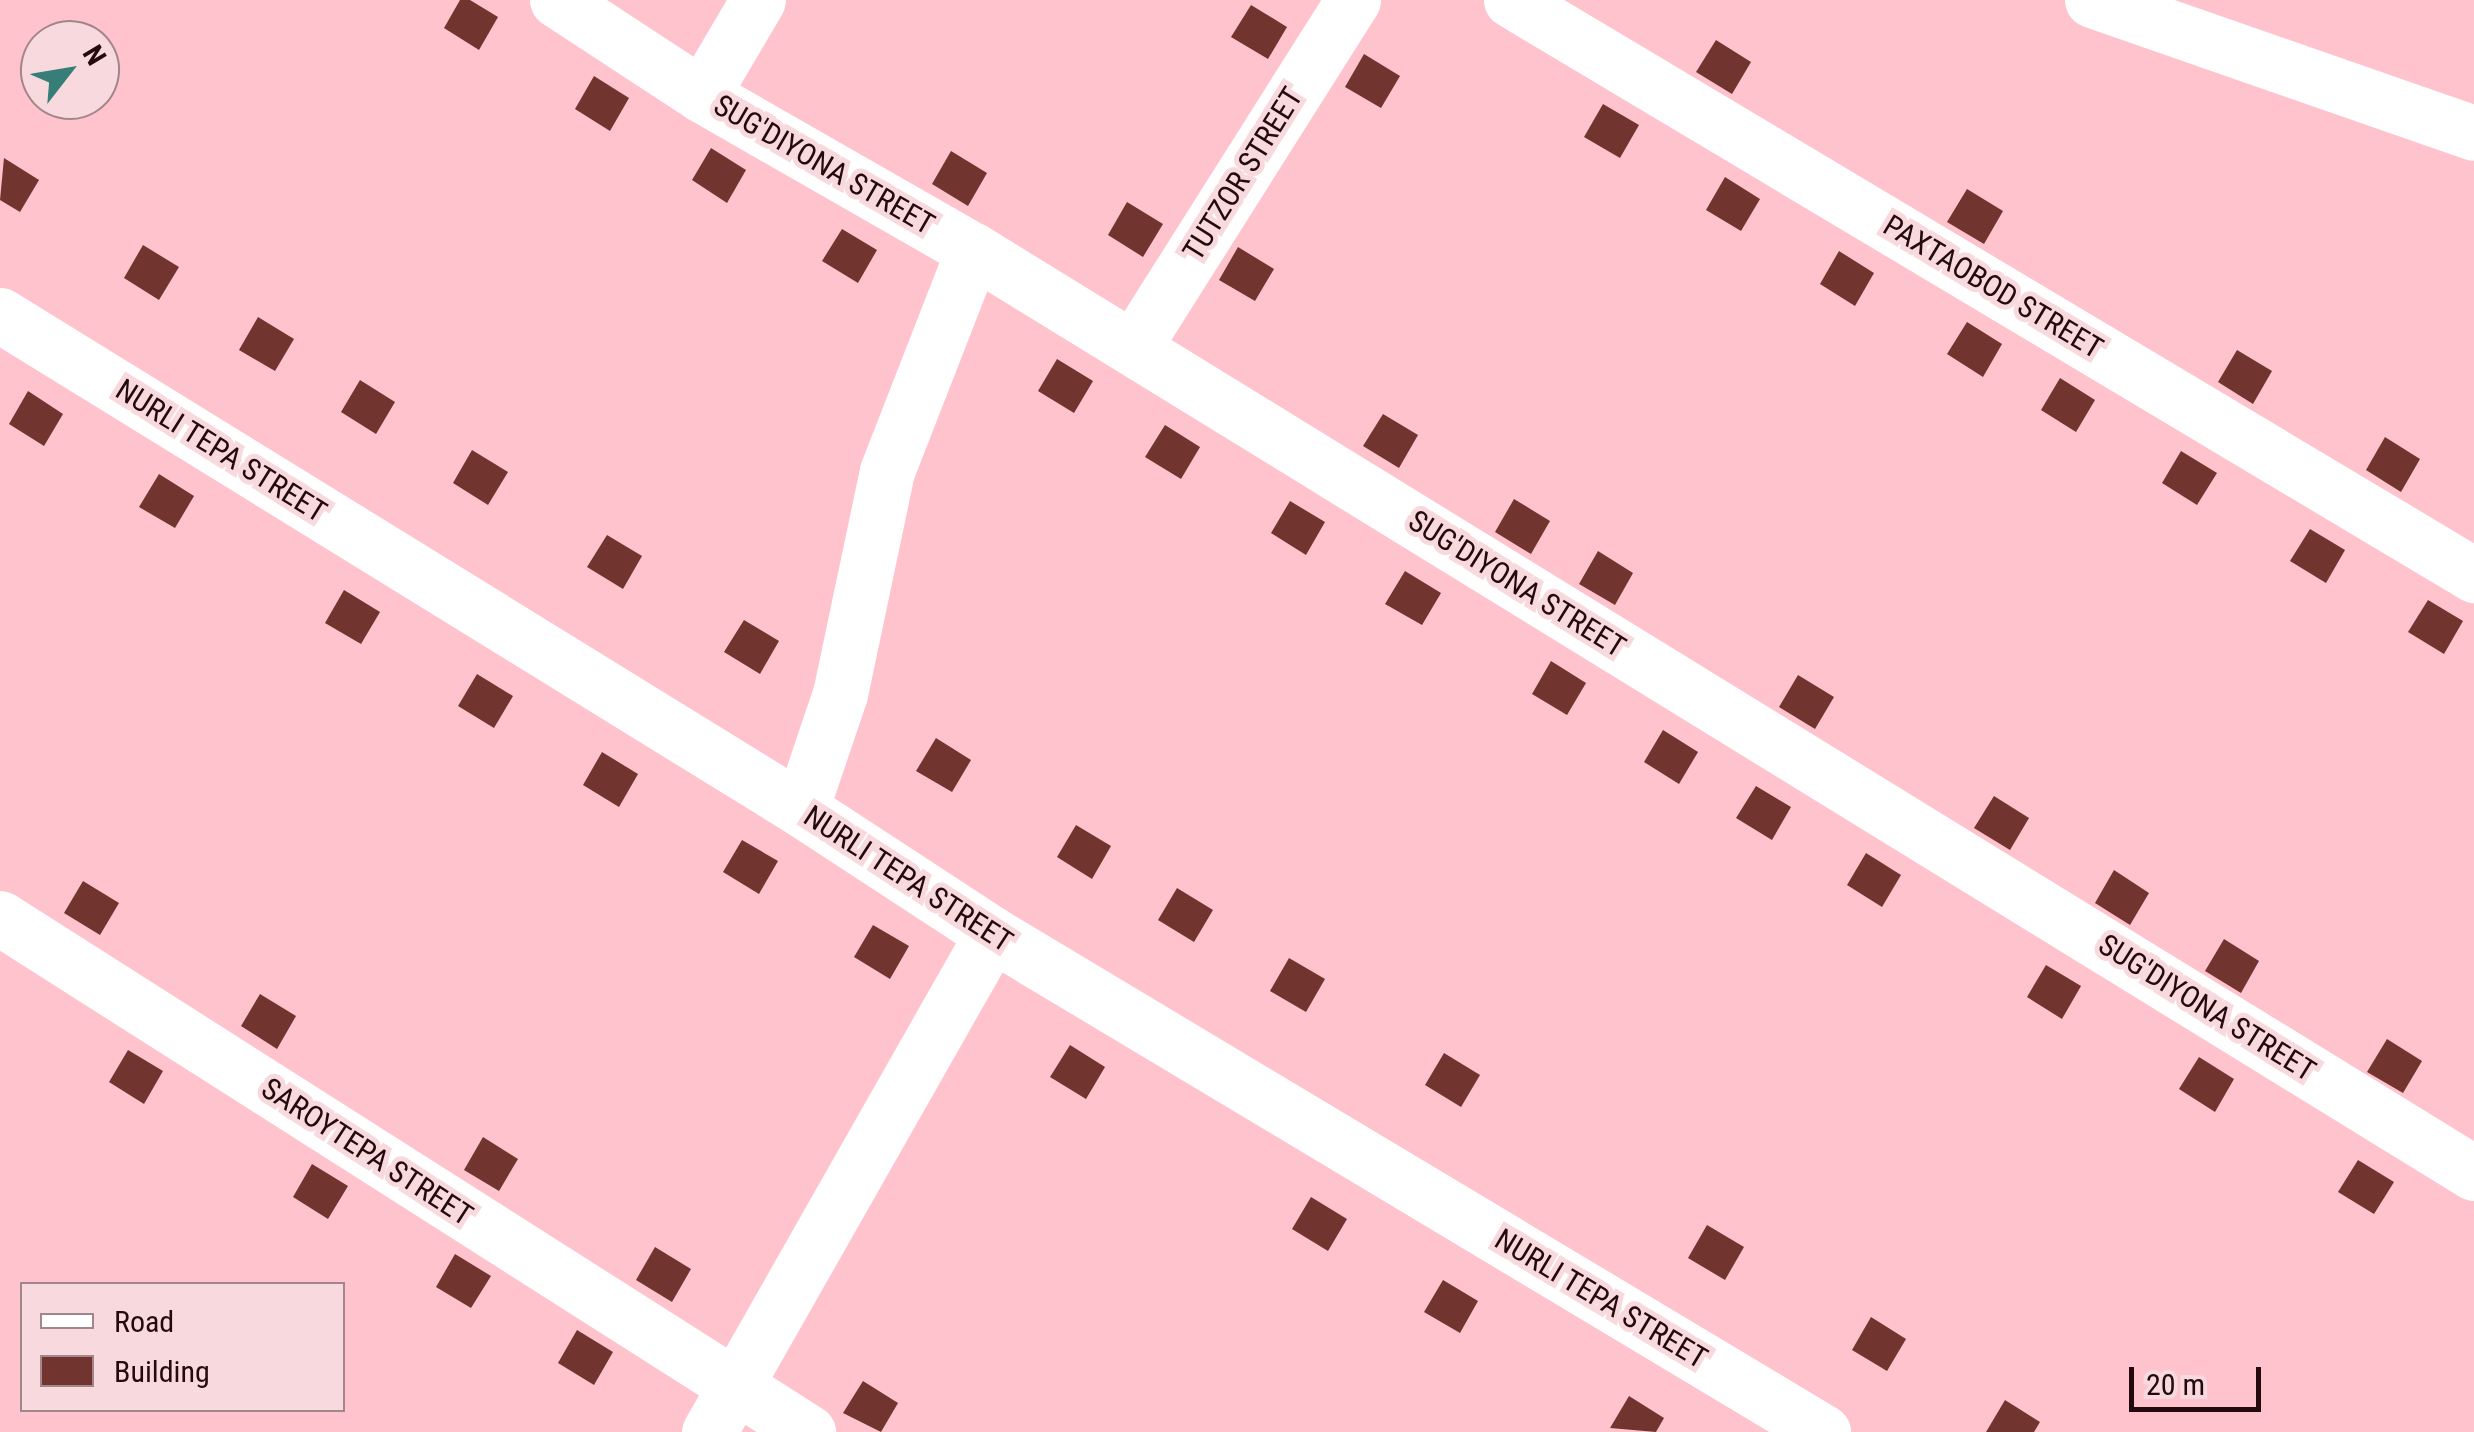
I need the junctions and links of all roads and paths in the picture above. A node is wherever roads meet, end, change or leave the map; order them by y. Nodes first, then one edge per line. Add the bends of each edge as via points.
1 (557, 0) edge
2 (758, 0) edge
3 (1352, 0) edge
4 (1511, 0) edge
5 (2092, 0) edge
6 (702, 94) junction
7 (2474, 132) edge
8 (973, 250) junction
9 (0, 315) edge
10 (1133, 348) junction
11 (2474, 575) edge
12 (801, 810) junction
13 (0, 918) edge
14 (992, 934) junction
15 (2474, 1173) edge
16 (721, 1409) edge
17 (808, 1432) edge
18 (1823, 1432) edge

1 - 6 street, SUG'DIYONA STREET
2 - 6 street
3 - 10 street, TUTZOR STREET
4 - 11 street, PAXTAOBOD STREET
5 - 7 street
6 - 8 street, SUG'DIYONA STREET
8 - 10 street, SUG'DIYONA STREET
8 - 12 street via 887,471 840,694
9 - 12 street, NURLI TEPA STREET
10 - 15 street, SUG'DIYONA STREET
12 - 14 street, NURLI TEPA STREET
13 - 16 street, SAROYTEPA STREET
14 - 16 street
14 - 18 street, NURLI TEPA STREET
16 - 17 street, SAROYTEPA STREET

